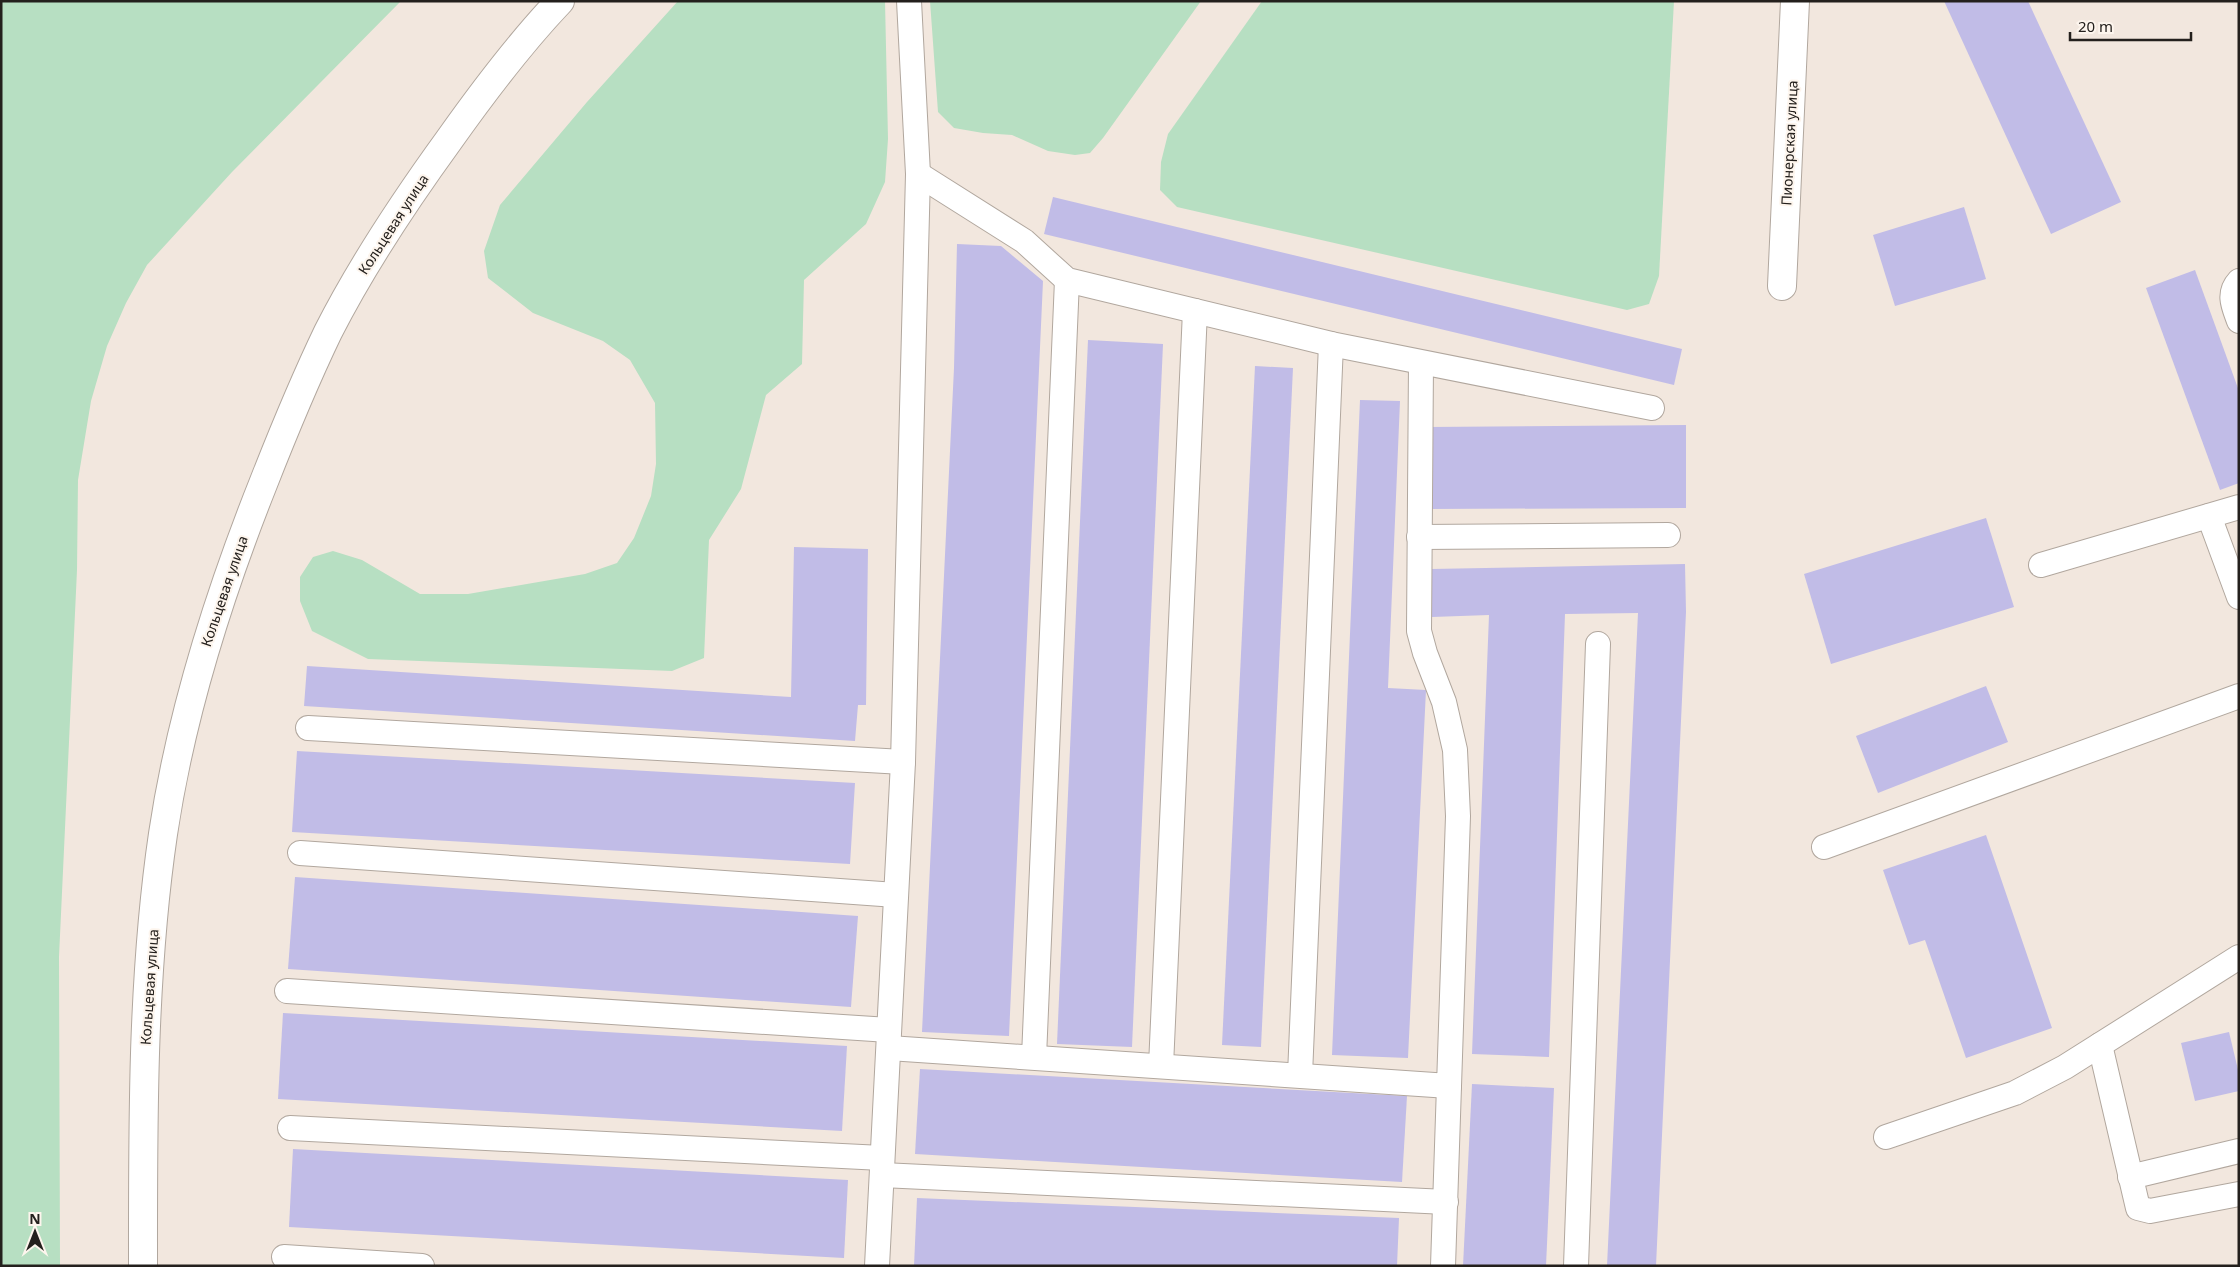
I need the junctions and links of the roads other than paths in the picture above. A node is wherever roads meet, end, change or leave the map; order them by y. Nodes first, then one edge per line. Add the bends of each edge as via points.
1 (560, 1) edge
2 (909, 1) edge
3 (1795, 1) edge
4 (918, 174) junction
5 (1067, 280) junction
6 (2239, 282) edge
7 (1782, 286) dead end
8 (1195, 311) junction
9 (2239, 321) edge
10 (1331, 344) junction
11 (1421, 363) junction
12 (1652, 408) dead end
13 (2239, 507) edge
14 (2209, 516) junction
15 (1668, 535) dead end
16 (1420, 537) junction
17 (2041, 566) dead end
18 (2239, 597) edge
19 (1598, 644) dead end
20 (2239, 696) edge
21 (308, 728) dead end
22 (903, 762) junction
23 (1824, 848) dead end
24 (300, 853) dead end
25 (896, 895) junction
26 (2239, 957) edge
27 (287, 991) dead end
28 (889, 1039) junction
29 (2100, 1045) junction
30 (1034, 1057) junction
31 (1161, 1066) junction
32 (1300, 1075) junction
33 (1449, 1086) junction
34 (290, 1128) dead end
35 (1886, 1137) dead end
36 (2239, 1151) edge
37 (882, 1167) junction
38 (2130, 1177) junction
39 (2239, 1194) edge
40 (1446, 1202) junction
41 (284, 1257) dead end
42 (143, 1266) edge
43 (422, 1266) edge
44 (877, 1266) edge
45 (1443, 1266) edge
46 (1576, 1266) edge

1 - 42 main road, Кольцевая улица via 486,88 372,252 328,333 286,426 248,520 215,615 185,715 163,833 150,949 143,1086
2 - 4 lane
3 - 7 main road, Пионерская улица
4 - 5 lane via 1024,241
4 - 22 lane
5 - 8 lane
5 - 30 lane
6 - 9 lane via 2231,301
8 - 10 lane
8 - 31 lane
10 - 11 lane
10 - 32 lane
11 - 12 lane
11 - 16 lane
13 - 14 lane
14 - 17 lane
14 - 18 lane
15 - 16 lane
16 - 33 lane via 1420,631 1444,702 1455,750 1458,816
19 - 46 lane
20 - 23 lane
21 - 22 lane
22 - 25 lane
24 - 25 lane
25 - 28 lane
26 - 29 lane
27 - 28 lane
28 - 30 lane
28 - 37 lane
29 - 35 lane via 2015,1093
29 - 38 lane
30 - 31 lane
31 - 32 lane
32 - 33 lane
33 - 40 lane
34 - 37 lane
36 - 38 lane
37 - 40 lane
37 - 44 lane
38 - 39 lane via 2138,1208 2150,1211
40 - 45 lane
41 - 43 lane

